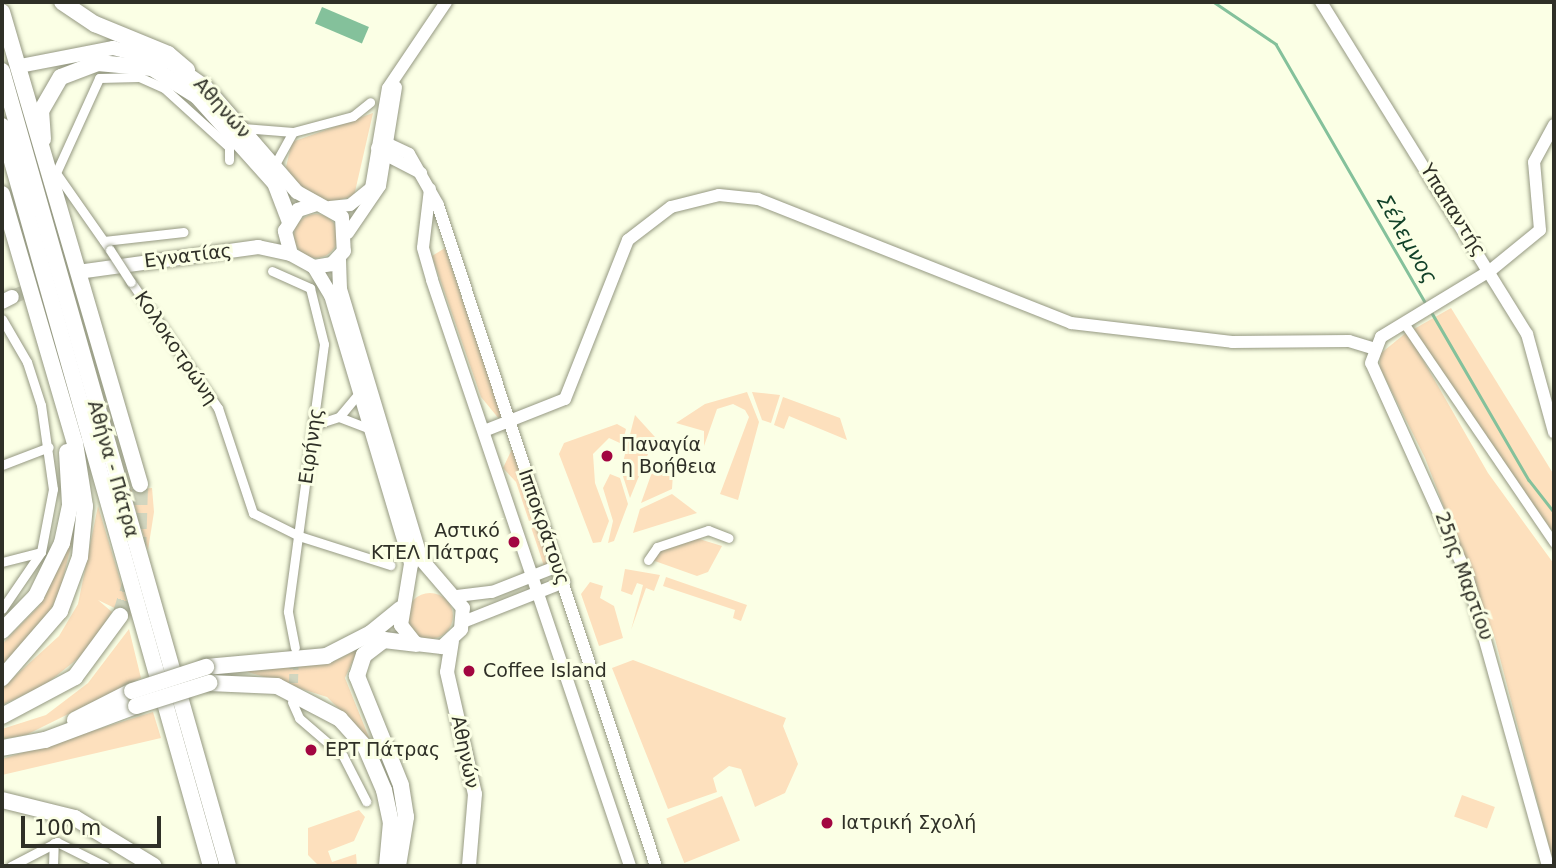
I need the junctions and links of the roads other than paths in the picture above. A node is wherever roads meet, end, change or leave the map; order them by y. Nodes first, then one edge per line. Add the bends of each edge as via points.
1 (62, 2) edge
2 (446, 2) edge
3 (1321, 2) edge
4 (2, 12) edge
5 (25, 65) dead end
6 (187, 70) junction
7 (2, 71) edge
8 (370, 102) dead end
9 (233, 121) junction
10 (1554, 125) edge
11 (2, 126) edge
12 (293, 132) junction
13 (384, 149) junction
14 (229, 160) dead end
15 (274, 166) junction
16 (412, 167) junction
17 (47, 183) junction
18 (427, 183) junction
19 (380, 186) junction
20 (2, 194) edge
21 (323, 205) junction
22 (289, 220) junction
23 (183, 232) dead end
24 (348, 233) junction
25 (107, 245) junction
26 (291, 254) junction
27 (339, 258) junction
28 (313, 267) junction
29 (1491, 270) junction
30 (85, 271) dead end
31 (272, 271) dead end
32 (2, 319) edge
33 (1404, 323) junction
34 (1373, 348) junction
35 (361, 390) junction
36 (62, 408) junction
37 (339, 417) junction
38 (509, 422) junction
39 (314, 425) junction
40 (484, 430) junction
41 (373, 432) junction
42 (1554, 432) edge
43 (49, 447) junction
44 (2, 465) edge
45 (140, 484) tunnel mouth
46 (299, 536) junction
47 (729, 538) dead end
48 (1554, 543) edge
49 (41, 552) junction
50 (649, 560) dead end
51 (2, 562) edge
52 (390, 565) dead end
53 (558, 566) junction
54 (534, 575) junction
55 (564, 582) junction
56 (440, 586) junction
57 (539, 591) junction
58 (409, 594) junction
59 (457, 597) junction
60 (2, 609) edge
61 (401, 609) junction
62 (120, 616) tunnel mouth
63 (463, 622) junction
64 (2, 631) edge
65 (452, 641) junction
66 (422, 646) junction
67 (295, 647) tunnel mouth
68 (208, 675) junction
69 (2, 678) edge
70 (449, 680) junction
71 (292, 702) tunnel mouth
72 (2, 716) edge
73 (5, 747) edge
74 (2, 800) edge
75 (366, 801) dead end
76 (54, 843) junction
77 (11, 866) edge
78 (53, 866) edge
79 (105, 866) edge
80 (154, 866) edge
81 (211, 866) edge
82 (228, 866) edge
83 (387, 866) edge
84 (398, 866) edge
85 (470, 866) edge
86 (630, 866) edge
87 (656, 866) edge
88 (1548, 866) edge

1 - 6 highway via 95,24 168,54
2 - 13 street via 383,104
3 - 29 street, Υπαπαντής
4 - 17 highway
5 - 6 main road, Αθηνών via 113,48
6 - 9 main road, Αθηνών
7 - 82 highway, Αθήνα - Πάτρα
8 - 12 street via 353,116
9 - 12 street via 257,133
9 - 15 main road, Αθηνών
10 - 29 street via 1534,162 1541,230
11 - 81 highway, Αθήνα - Πάτρα
12 - 15 street via 283,140
13 - 16 street
13 - 18 street, Ιπποκράτους via 410,154
13 - 19 street
13 - 21 street via 371,188 362,199
14 - 25 street, Κολοκοτρώνη via 229,147 164,88 139,77 99,78 56,173
15 - 21 main road, Αθηνών
16 - 18 street
16 - 19 street
17 - 22 highway via 41,111 52,86 84,65 139,64 181,81 197,96 275,183
17 - 45 highway
18 - 38 street, Ιπποκράτους
18 - 40 street, Ιπποκράτους via 423,248
19 - 24 street
20 - 36 highway
21 - 22 main road
21 - 24 main road, Αθηνών
22 - 26 main road
23 - 25 street
24 - 27 main road
25 - 46 street, Κολοκοτρώνη, bridge via 218,408 248,506
26 - 28 main road
26 - 30 main road, Εγνατίας via 258,247
27 - 28 main road
27 - 56 main road via 340,289 421,559
28 - 35 main road via 331,296
29 - 33 street
29 - 42 street, Υπαπαντής via 1527,334
31 - 39 street, Ειρήνης via 306,283 320,317 324,351
32 - 43 street via 27,362
33 - 34 street
33 - 48 street
34 - 38 street via 1349,341 1219,341 1071,323 758,199 719,195 671,207 628,240 565,399
34 - 88 street, 25ης Μαρτίου via 1376,375 1445,520 1483,623
35 - 37 street
35 - 41 main road
36 - 64 highway via 71,472 62,543 36,596
36 - 69 highway via 82,475 80,557 45,635
37 - 39 street
37 - 41 street
38 - 40 street
38 - 53 street, Ιπποκράτους
39 - 46 street, Ειρήνης
40 - 54 street, Ιπποκράτους
41 - 58 main road via 411,564
43 - 44 street
43 - 49 street via 54,489
46 - 52 street, Κολοκοτρώνη
46 - 67 street, Ειρήνης via 288,612
47 - 50 street via 708,530 657,547
49 - 51 street
49 - 60 street
53 - 54 street
53 - 55 street, Ιπποκράτους
54 - 57 street, Ιπποκράτους
54 - 59 street via 492,592
55 - 57 street
55 - 87 street, Ιπποκράτους
56 - 58 main road
56 - 59 main road
57 - 63 street
57 - 86 street, Ιπποκράτους
58 - 61 main road
59 - 63 main road
61 - 66 main road, Αθηνών via 401,625
61 - 68 highway via 371,634 326,656
62 - 72 highway via 75,677
63 - 65 main road, Αθηνών
65 - 66 main road
65 - 70 main road, Αθηνών
66 - 70 main road, Αθηνών
66 - 84 highway via 384,640 364,655 357,676 401,785 405,817
68 - 73 highway, bridge
68 - 83 highway via 277,685 340,719 366,748 384,790 391,822
70 - 85 main road, Αθηνών via 474,785
71 - 75 street via 299,718 343,756
74 - 80 highway via 75,818
76 - 77 street
76 - 78 street
76 - 79 street

